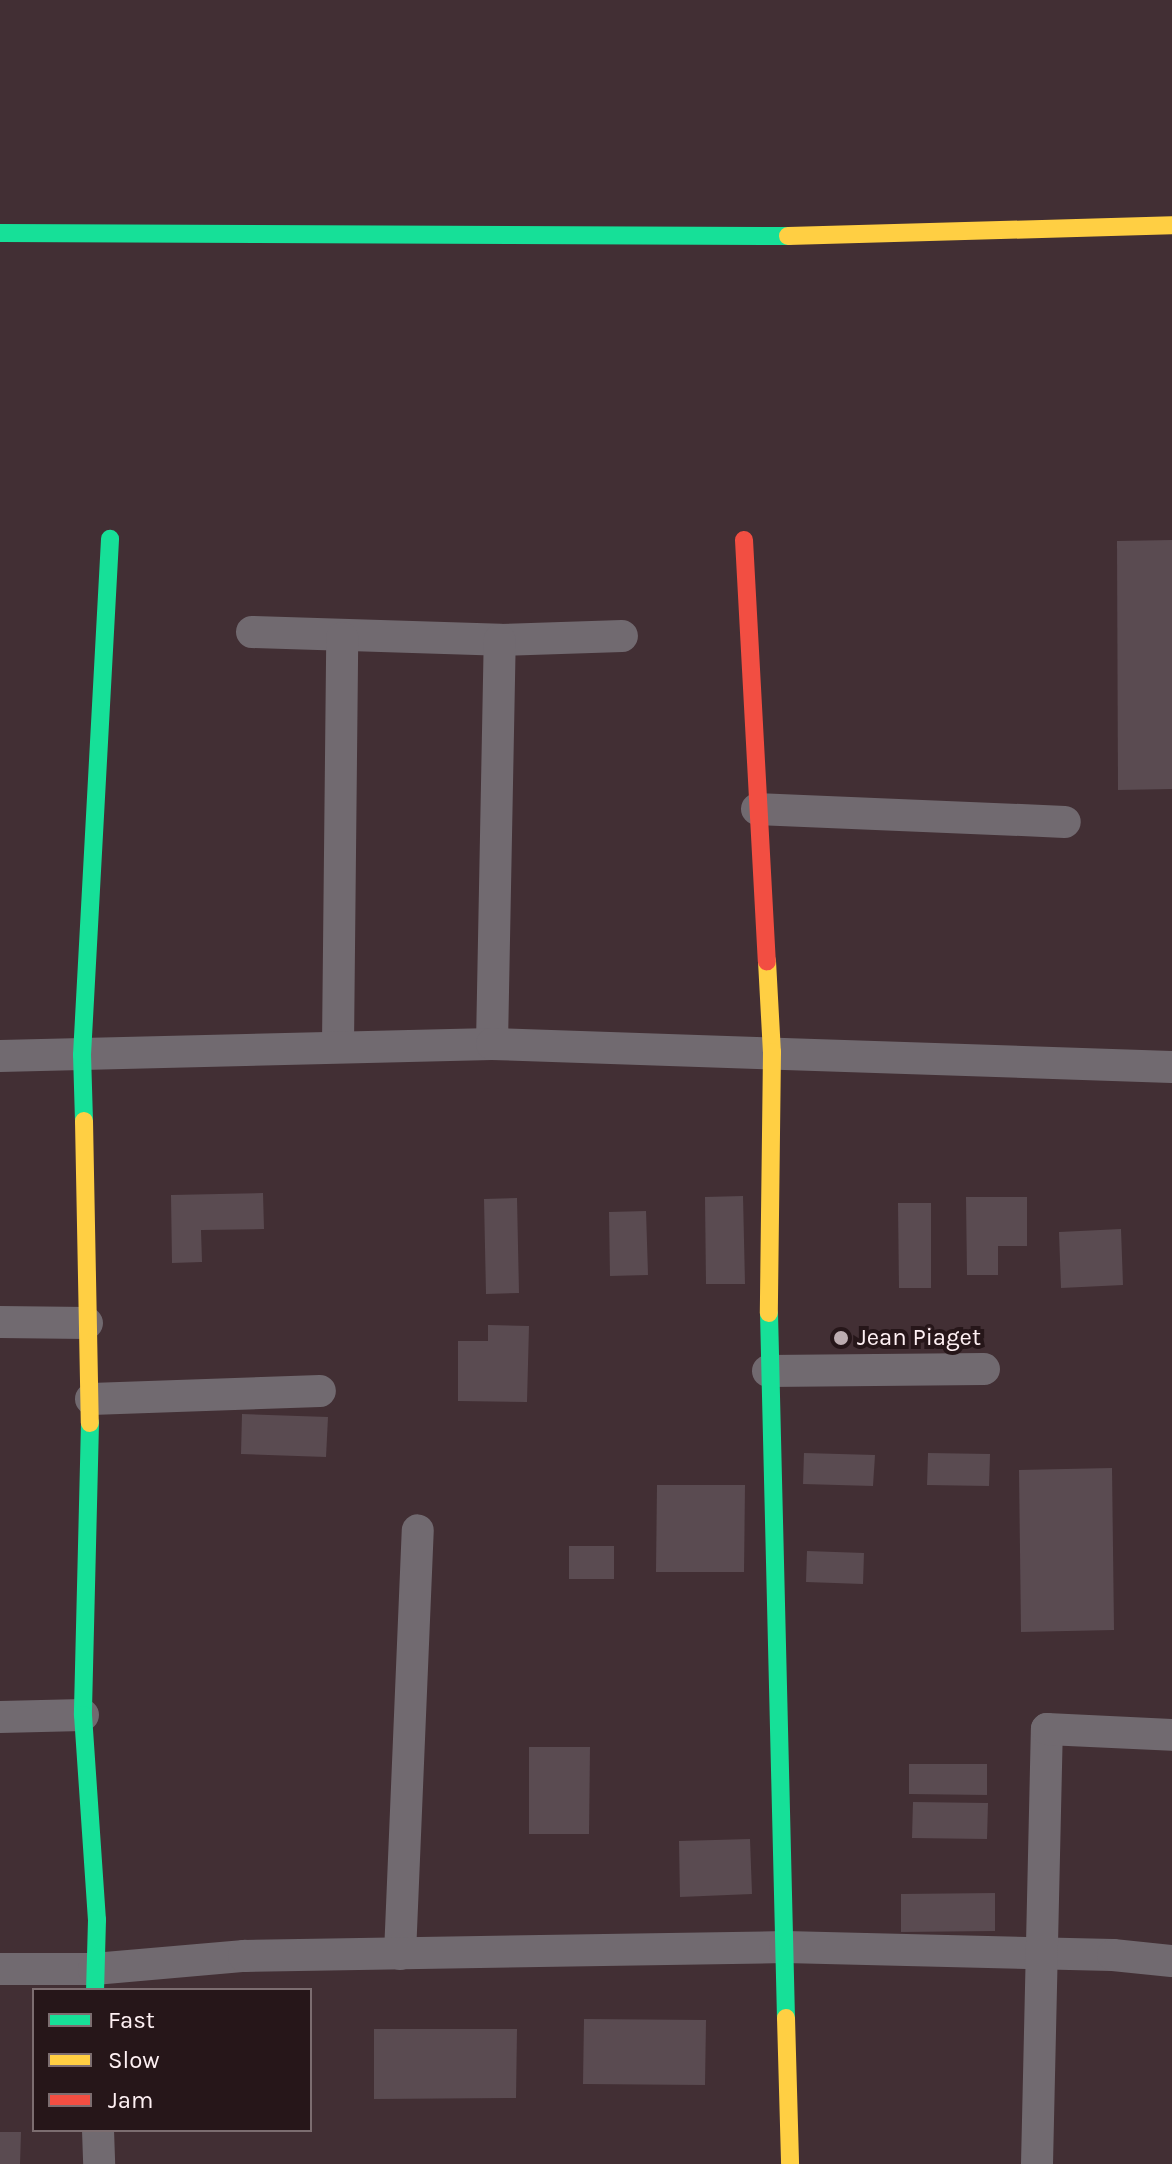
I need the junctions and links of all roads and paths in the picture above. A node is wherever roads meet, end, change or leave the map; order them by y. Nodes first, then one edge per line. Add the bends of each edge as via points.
1 (1172, 225) edge
2 (0, 233) edge
3 (110, 539) dead end
4 (744, 540) dead end
5 (252, 632) dead end
6 (622, 636) dead end
7 (342, 638) junction
8 (500, 640) junction
9 (757, 809) junction
10 (1065, 822) dead end
11 (338, 1044) junction
12 (492, 1044) junction
13 (772, 1052) junction
14 (82, 1055) junction
15 (0, 1056) edge
16 (1172, 1067) edge
17 (0, 1322) edge
18 (87, 1323) junction
19 (984, 1369) dead end
20 (768, 1371) junction
21 (320, 1391) dead end
22 (91, 1399) junction
23 (418, 1530) dead end
24 (83, 1715) junction
25 (0, 1717) edge
26 (1172, 1735) edge
27 (785, 1947) junction
28 (400, 1954) junction
29 (1046, 1954) junction
30 (1172, 1961) edge
31 (0, 1969) edge
32 (94, 1980) edge
33 (98, 2132) edge
34 (99, 2164) edge
35 (790, 2164) edge
36 (1037, 2164) edge

1 - 2 street via 836,236
3 - 14 street
4 - 9 street
5 - 7 street
6 - 8 street
7 - 8 street
7 - 11 street
8 - 12 street
9 - 10 street
9 - 13 street
11 - 12 street
11 - 14 street
12 - 13 street
13 - 16 street
13 - 20 street
14 - 15 street
14 - 18 street
17 - 18 street
18 - 22 street
19 - 20 street
20 - 27 street
21 - 22 street
22 - 24 street
23 - 28 street
24 - 25 street
24 - 32 street via 97,1920
26 - 29 street via 1047,1729
27 - 28 street
27 - 29 street
27 - 35 street
28 - 32 street via 244,1956
29 - 30 street
29 - 36 street
31 - 32 street
33 - 34 street

